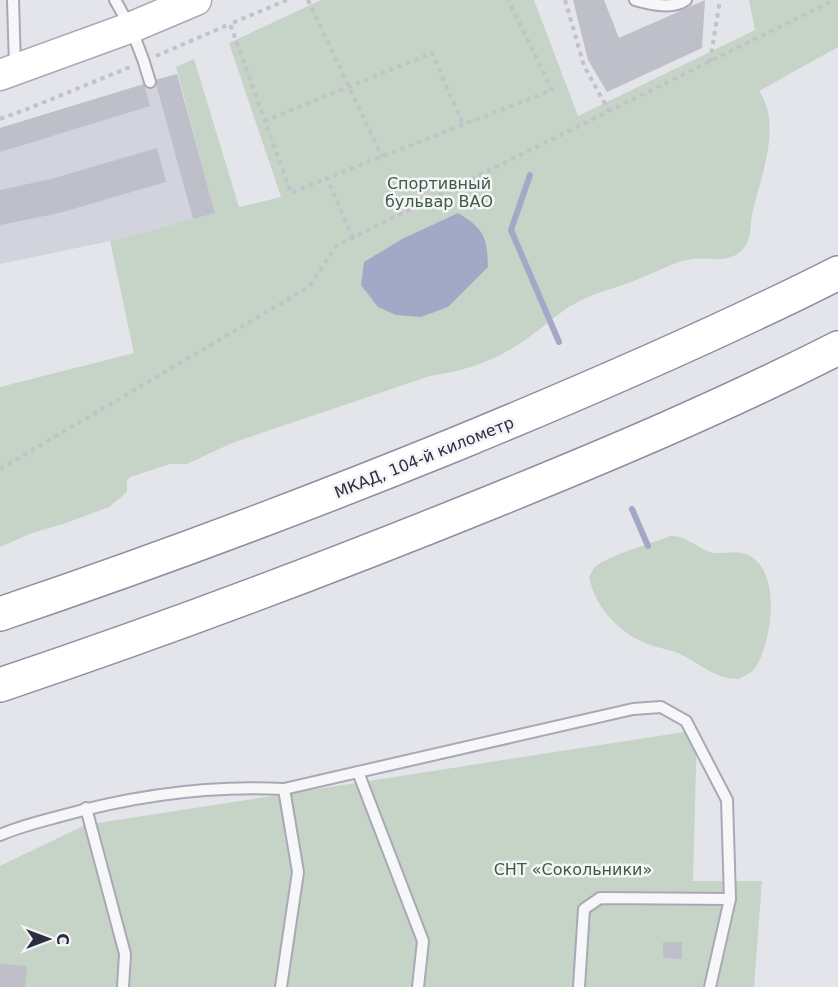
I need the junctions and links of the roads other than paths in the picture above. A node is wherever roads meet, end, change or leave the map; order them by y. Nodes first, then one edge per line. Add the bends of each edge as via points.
1 (13, 0) edge
2 (115, 0) edge
3 (196, 0) edge
4 (635, 0) edge
5 (686, 0) edge
6 (132, 27) junction
7 (8, 72) edge
8 (150, 82) dead end
9 (830, 271) edge
10 (838, 348) edge
11 (0, 615) edge
12 (0, 685) edge
13 (358, 772) junction
14 (284, 789) junction
15 (86, 808) junction
16 (0, 835) edge
17 (730, 899) junction
18 (123, 987) edge
19 (281, 987) edge
20 (418, 987) edge
21 (579, 987) edge
22 (710, 987) edge

1 - 7 lane
2 - 6 lane
3 - 6 street
4 - 5 lane via 658,5
6 - 7 street
6 - 8 lane
9 - 11 highway, МКАД, 104-й километр via 782,302 592,388 338,492
10 - 12 highway via 619,450 362,554 148,635
13 - 14 lane
13 - 17 lane via 633,709 661,707 686,721 727,800
13 - 20 lane via 423,941
14 - 15 lane via 245,787 174,792
14 - 19 lane via 298,872
15 - 16 lane
15 - 18 lane via 125,954
17 - 21 lane via 600,898 584,909
17 - 22 lane

